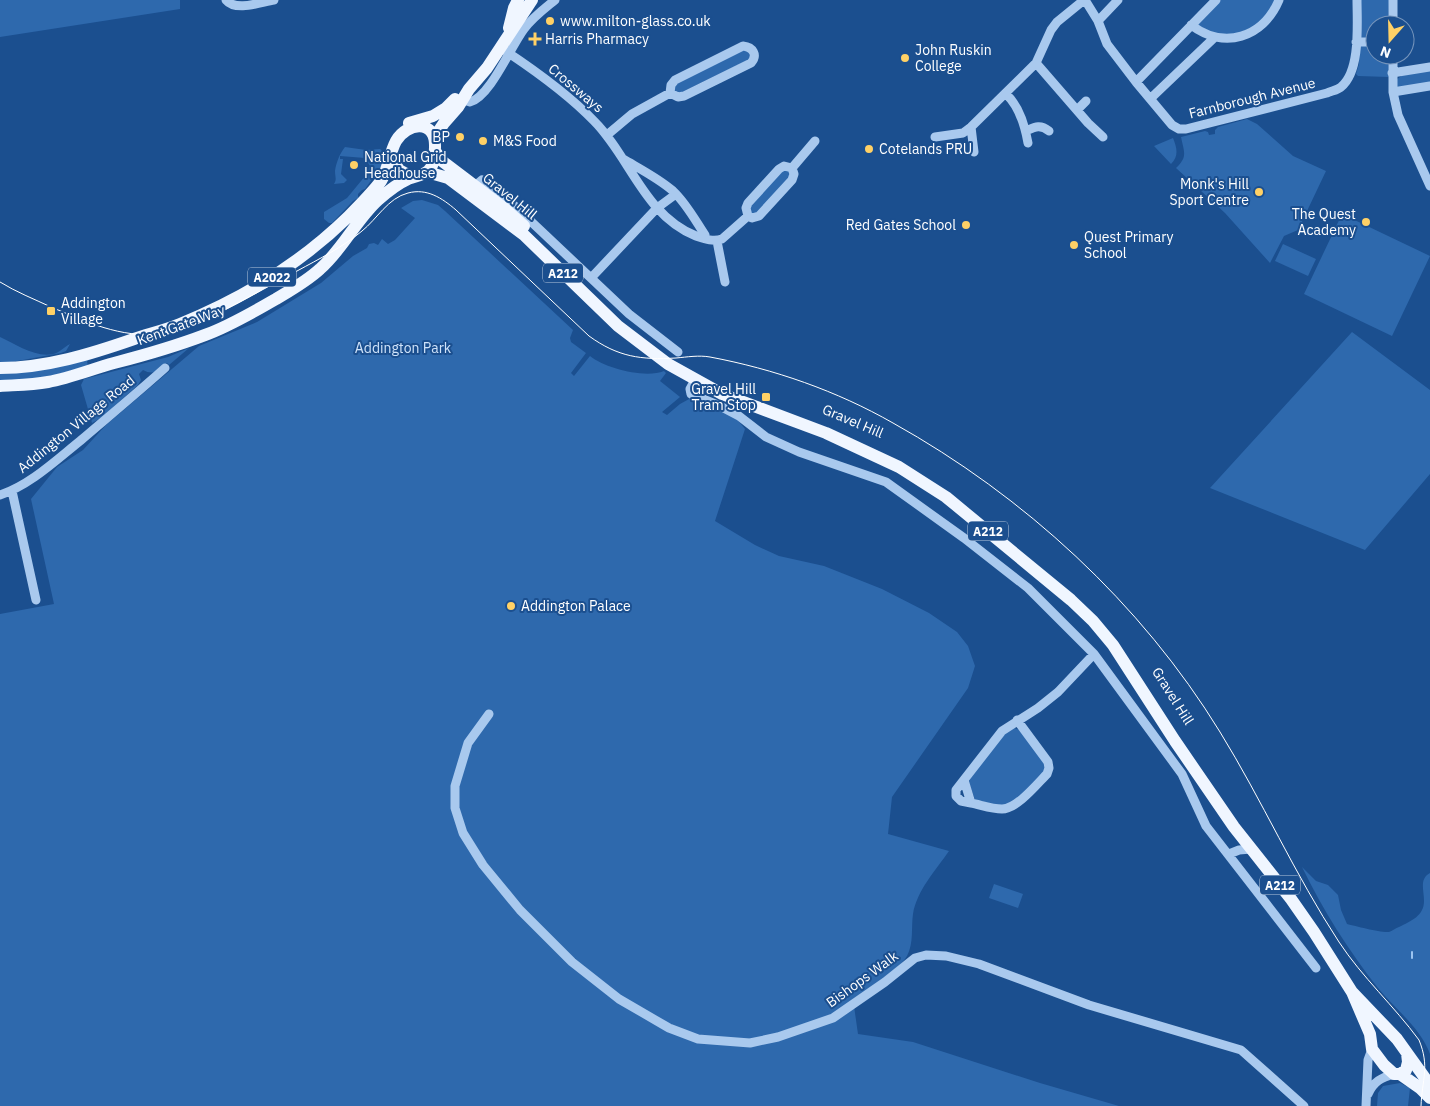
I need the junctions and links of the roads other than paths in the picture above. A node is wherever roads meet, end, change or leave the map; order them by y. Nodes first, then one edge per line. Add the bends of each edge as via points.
1 (274, 0) edge
2 (555, 0) edge
3 (1084, 0) edge
4 (1118, 0) edge
5 (1216, 0) edge
6 (1278, 0) edge
7 (1357, 0) edge
8 (1393, 0) edge
9 (525, 1) edge
10 (227, 2) edge
11 (1393, 15) edge
12 (1098, 22) junction
13 (1191, 25) junction
14 (1215, 37) junction
15 (1356, 42) junction
16 (1365, 42) edge
17 (505, 46) junction
18 (1036, 63) junction
19 (1392, 65) edge
20 (1430, 67) edge
21 (1392, 73) junction
22 (1136, 82) junction
23 (1430, 86) edge
24 (670, 92) junction
25 (1393, 92) junction
26 (466, 94) junction
27 (1006, 94) junction
28 (1150, 99) junction
29 (1086, 101) dead end
30 (1077, 110) junction
31 (971, 127) junction
32 (1026, 131) junction
33 (1049, 131) dead end
34 (607, 134) junction
35 (401, 135) junction
36 (934, 137) dead end
37 (1104, 137) dead end
38 (815, 141) dead end
39 (1028, 143) dead end
40 (435, 146) junction
41 (974, 152) dead end
42 (391, 157) junction
43 (623, 159) junction
44 (792, 168) junction
45 (427, 172) junction
46 (412, 177) junction
47 (477, 184) junction
48 (1430, 186) edge
49 (676, 194) junction
50 (657, 208) junction
51 (748, 216) junction
52 (703, 238) junction
53 (717, 241) junction
54 (591, 278) junction
55 (726, 282) dead end
56 (654, 340) junction
57 (114, 346) junction
58 (169, 347) junction
59 (678, 352) dead end
60 (0, 368) edge
61 (165, 368) dead end
62 (692, 385) junction
63 (0, 386) edge
64 (12, 491) junction
65 (0, 495) edge
66 (36, 600) dead end
67 (1094, 654) junction
68 (489, 714) dead end
69 (1018, 720) junction
70 (1202, 781) junction
71 (1251, 849) junction
72 (1229, 854) junction
73 (1316, 968) dead end
74 (1352, 992) junction
75 (1389, 1029) junction
76 (1370, 1034) junction
77 (1372, 1048) junction
78 (1407, 1053) junction
79 (1397, 1074) junction
80 (1430, 1085) edge
81 (1430, 1098) edge
82 (1366, 1102) edge
83 (1304, 1106) edge

1 - 10 street via 236,6
2 - 17 street
3 - 12 street, Farnborough Avenue
3 - 18 street via 1057,22
4 - 12 street
5 - 13 street
6 - 14 street via 1273,13 1256,30 1237,37
7 - 15 street, Farnborough Avenue
8 - 11 street
9 - 17 main road via 514,8
12 - 22 street, Farnborough Avenue via 1107,44
13 - 14 street
13 - 22 street
14 - 28 street
15 - 16 street
15 - 28 street, Farnborough Avenue via 1354,66 1349,77 1341,87 1327,93 1186,129 1172,125
17 - 26 main road
17 - 34 street, Crossways
18 - 27 street
18 - 30 street
19 - 21 street
20 - 21 street
21 - 25 street
22 - 28 street, Farnborough Avenue
23 - 25 street
24 - 24 street via 674,80 743,46 754,52 751,63 684,96
24 - 34 street via 632,114
25 - 48 street via 1398,115
26 - 35 main road via 462,93 440,112 409,123
26 - 40 main road via 438,132
27 - 31 street
27 - 32 street
29 - 30 street
30 - 37 street
31 - 36 street via 963,133 949,131
31 - 41 street
32 - 33 street via 1037,126
32 - 39 street
34 - 43 street, Crossways
35 - 40 main road via 420,126 431,132
35 - 42 main road
38 - 44 street
40 - 45 main road via 432,166
40 - 47 main road, Gravel Hill / A212 via 442,161
42 - 46 main road via 399,170
42 - 57 main road, Kent Gate Way / A2022 via 382,178 365,200 327,237 284,269 198,316
43 - 49 street, Crossways
43 - 50 street, Crossways
44 - 51 street via 792,180 759,216
44 - 51 street via 784,166 779,169 754,196 747,205
45 - 46 main road
45 - 62 main road, Gravel Hill / A212 via 453,181 524,235 618,326
46 - 58 main road, Kent Gate Way / A2022 via 376,202 334,256 312,276 252,313
47 - 54 street, Gravel Hill via 486,181 503,194
47 - 56 main road, Gravel Hill / A212 via 622,320
49 - 50 street
49 - 52 street, Crossways via 705,235
50 - 52 street, Crossways via 688,232
50 - 54 street
51 - 53 street
52 - 53 street, Crossways
53 - 55 street
54 - 56 street, Gravel Hill
56 - 59 street, Gravel Hill
56 - 70 main road, Gravel Hill / A212 via 680,363 726,388 838,429 897,457 965,502 1103,620 1184,741
57 - 58 main road via 126,349
57 - 60 main road, Kent Gate Way / A2022 via 37,365
58 - 63 main road, Kent Gate Way / A2022 via 50,382
61 - 64 street, Addington Village Road via 146,379 61,457
62 - 67 street, Gravel Hill via 690,392 695,396 739,416 766,437 886,482 1028,588
62 - 70 main road, Gravel Hill / A212 via 814,428 865,450 916,476 956,505 1093,621 1113,645
64 - 65 street, Addington Village Road
64 - 66 street
67 - 69 street via 1058,692
67 - 72 street, Gravel Hill via 1182,774 1206,826
68 - 83 street, Bishops Walk via 468,743 455,786 455,808 462,833 520,910 572,962 619,998 669,1028 698,1039 750,1043 778,1037 833,1018 914,958 946,956 979,964 1089,1006 1241,1050
69 - 69 street via 1048,762 1047,774 1008,808 961,801 956,790 1002,731
70 - 71 main road, Gravel Hill / A212
71 - 72 street
71 - 74 main road, Gravel Hill / A212 via 1297,907
72 - 73 street, Gravel Hill
74 - 75 main road, Gravel Hill / A212
74 - 76 main road, Gravel Hill / A212
75 - 76 main road via 1378,1029
75 - 78 main road, Gravel Hill / A212
76 - 77 main road, Gravel Hill / A212
77 - 79 main road, Gravel Hill / A212 via 1384,1065
77 - 82 street via 1368,1060
78 - 79 main road via 1406,1070
78 - 80 main road, A212
79 - 81 main road, A212
79 - 82 street via 1382,1077 1373,1084

